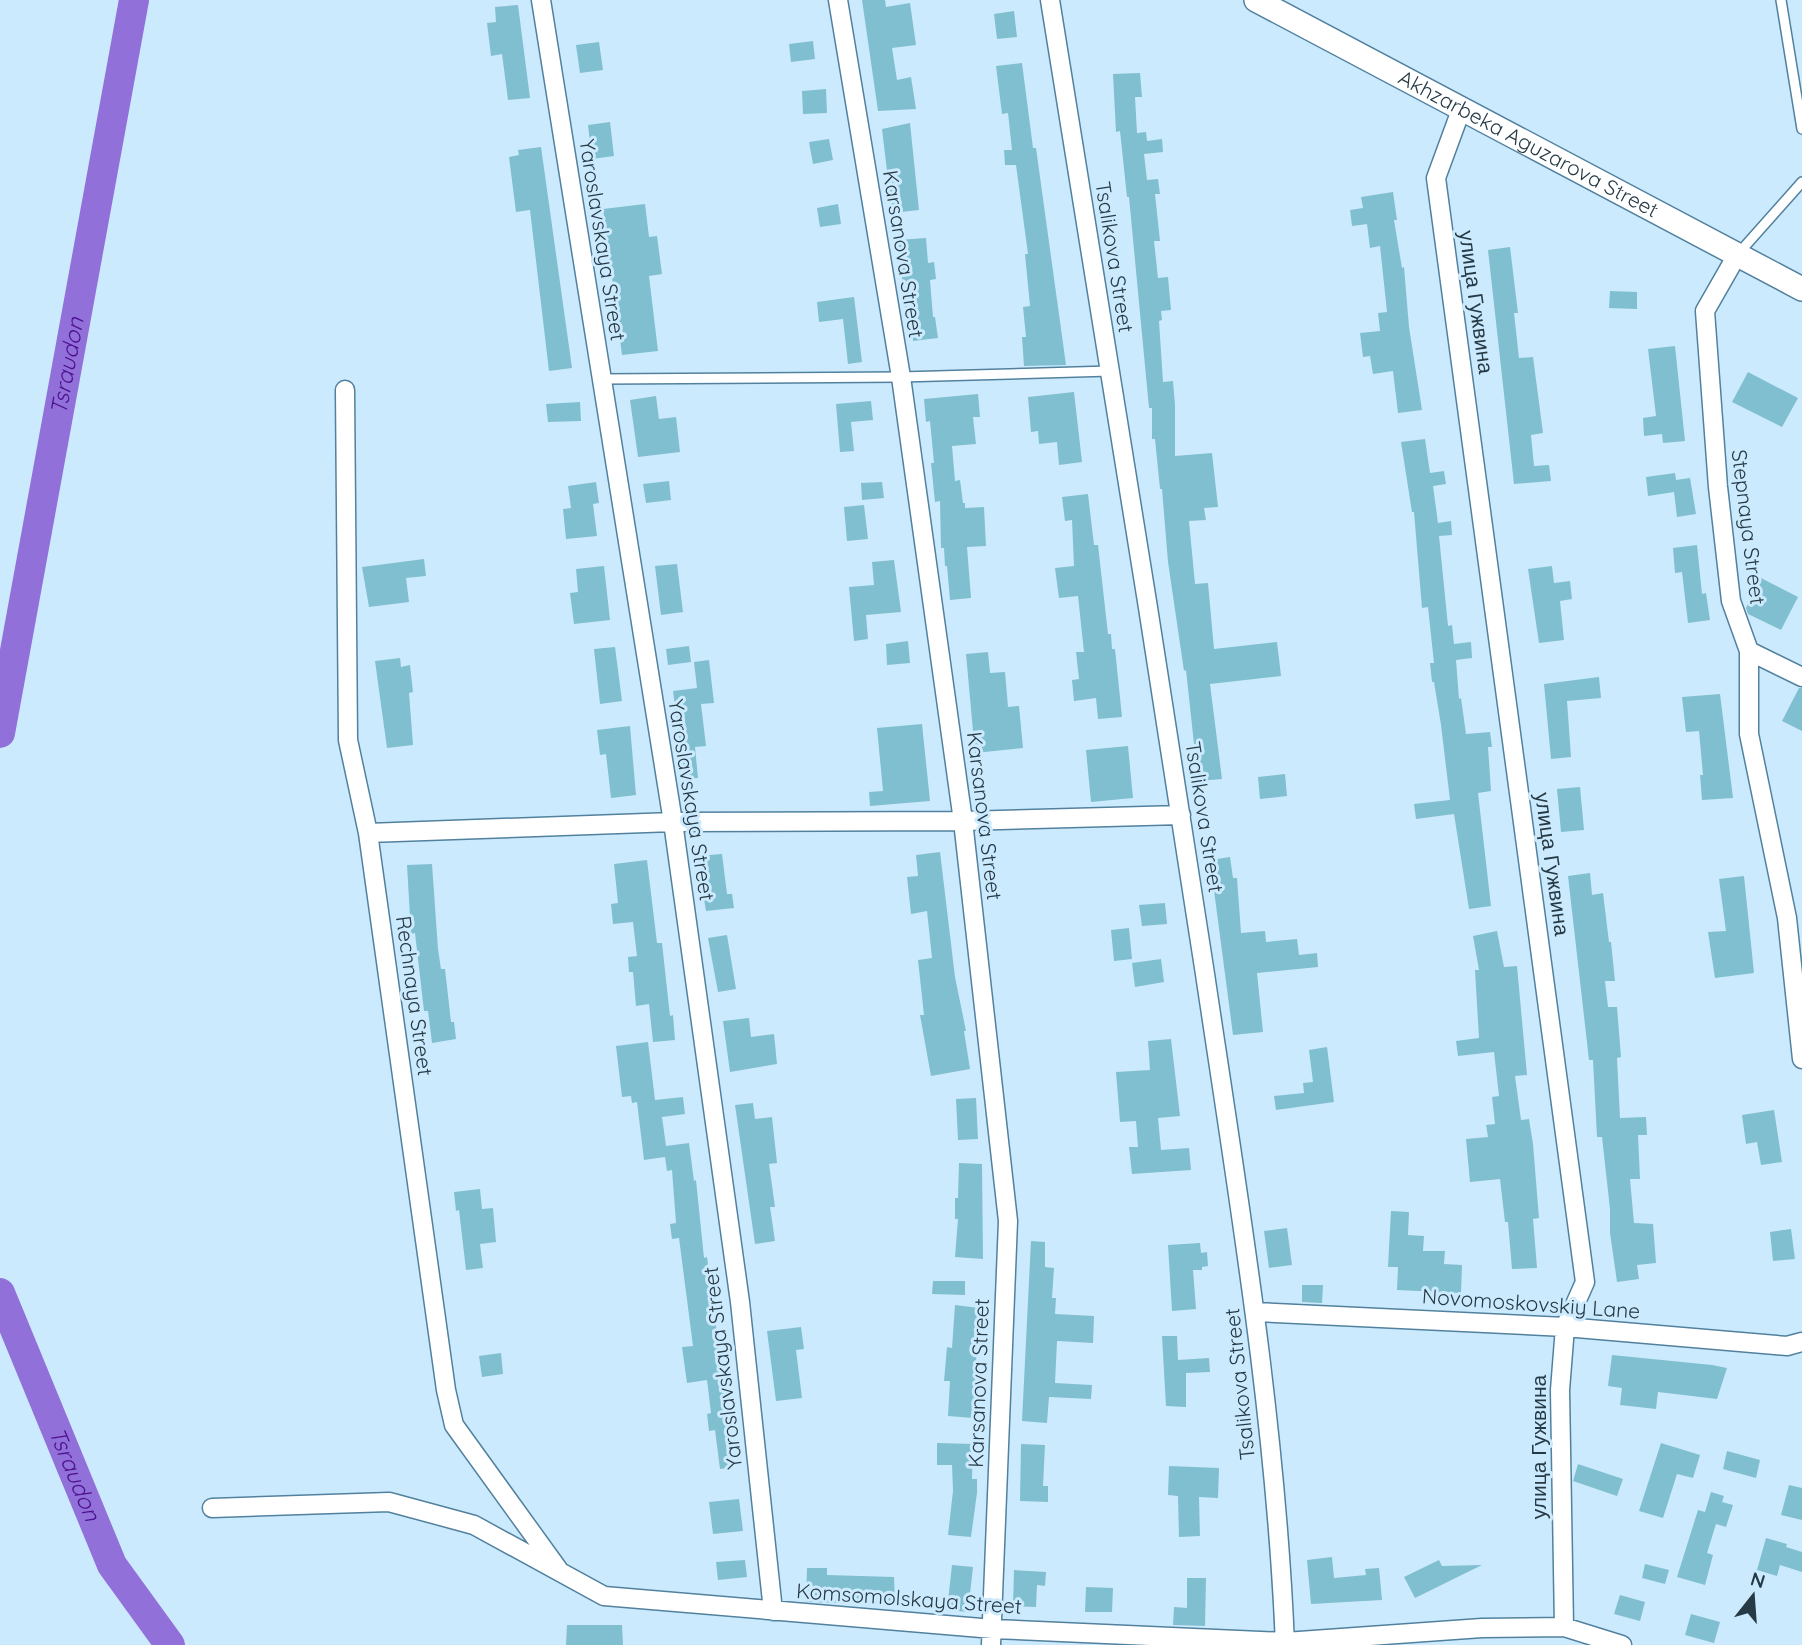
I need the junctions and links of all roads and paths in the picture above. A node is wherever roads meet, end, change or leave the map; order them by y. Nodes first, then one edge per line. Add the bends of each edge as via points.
1 (541, 0) edge
2 (838, 0) edge
3 (1050, 0) edge
4 (1256, 0) edge
5 (1781, 0) edge
6 (1461, 110) junction
7 (1802, 129) edge
8 (1802, 183) edge
9 (1737, 255) junction
10 (1802, 289) edge
11 (1110, 372) junction
12 (901, 377) junction
13 (602, 379) junction
14 (345, 390) dead end
15 (1749, 650) junction
16 (1802, 677) edge
17 (1181, 815) junction
18 (963, 821) junction
19 (673, 822) junction
20 (368, 833) junction
21 (1794, 921) edge
22 (1802, 1059) edge
23 (1256, 1312) junction
24 (1565, 1327) junction
25 (1802, 1342) edge
26 (212, 1508) dead end
27 (562, 1573) junction
28 (773, 1611) junction
29 (1564, 1628) junction
30 (992, 1637) edge
31 (1480, 1637) edge
32 (1285, 1644) edge
33 (1622, 1645) edge

1 - 13 street, Yaroslavskaya Street
2 - 12 street, Karsanova Street
3 - 11 street, Tsalikova Street
4 - 6 street, Akhzarbeka Aguzarova Street
5 - 7 lane
6 - 9 street, Akhzarbeka Aguzarova Street
6 - 24 street, улица Гужвина via 1436,178 1585,1282
8 - 9 lane
9 - 10 street, Akhzarbeka Aguzarova Street
9 - 15 street, Stepnaya Street via 1705,311 1717,487 1731,601
11 - 12 lane
11 - 17 street, Tsalikova Street
12 - 13 lane
12 - 18 street, Karsanova Street
13 - 19 street, Yaroslavskaya Street
14 - 20 street, Rechnaya Street via 348,740
15 - 16 street
15 - 21 street, Stepnaya Street via 1749,734
17 - 18 street
17 - 23 street, Tsalikova Street
18 - 19 street
18 - 30 street, Karsanova Street via 1008,1221
19 - 20 street
19 - 28 street, Yaroslavskaya Street via 740,1302
20 - 27 street, Rechnaya Street via 454,1426
21 - 22 street, Stepnaya Street
23 - 24 street, Novomoskovskiy Lane
23 - 32 street, Tsalikova Street
24 - 25 street, Novomoskovskiy Lane via 1787,1346
24 - 29 street, улица Гужвина via 1560,1390
26 - 27 street, Komsomolskaya Street via 389,1503 474,1525
27 - 28 street, Komsomolskaya Street via 604,1596
28 - 30 street, Komsomolskaya Street
29 - 31 street, Komsomolskaya Street
29 - 33 street, Komsomolskaya Street
30 - 32 street, Komsomolskaya Street
31 - 32 street, Komsomolskaya Street

